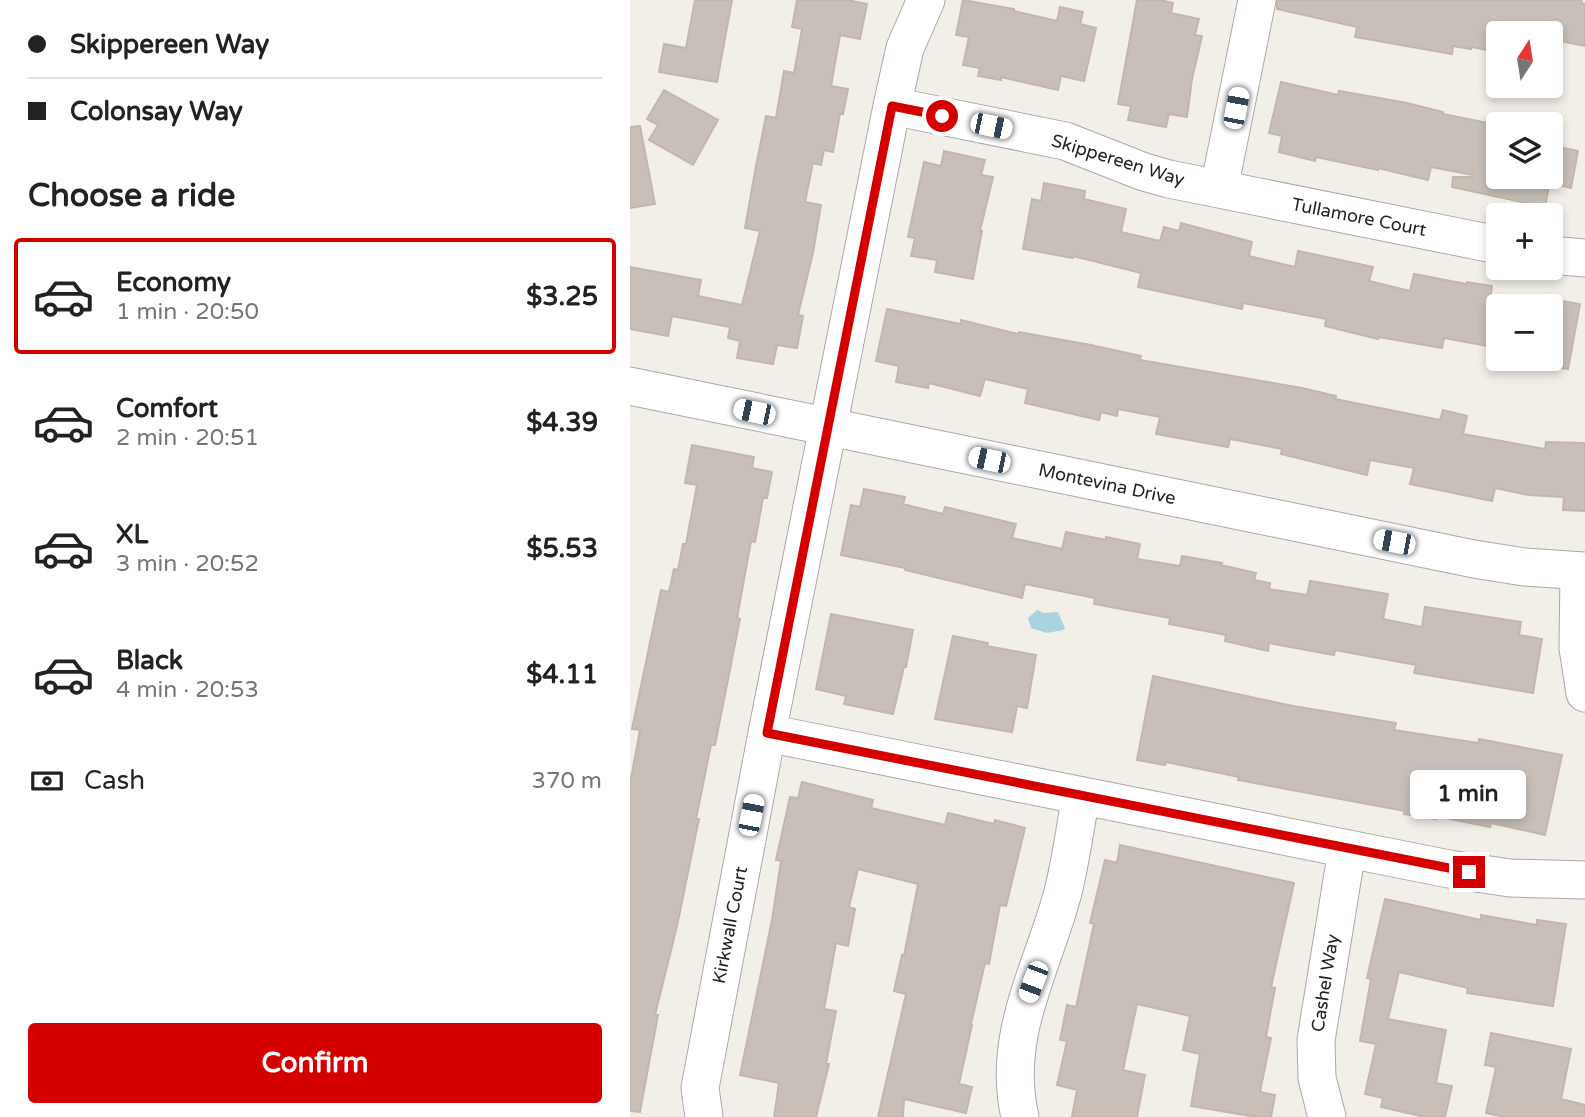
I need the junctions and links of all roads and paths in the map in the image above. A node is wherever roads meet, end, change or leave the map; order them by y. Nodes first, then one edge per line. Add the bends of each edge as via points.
1 (926, 0) edge
2 (1257, 0) edge
3 (892, 106) junction
4 (1220, 189) junction
5 (1486, 243) edge
6 (1563, 257) edge
7 (1585, 258) edge
8 (630, 387) edge
9 (828, 427) junction
10 (1582, 571) edge
11 (1585, 693) edge
12 (767, 733) junction
13 (1081, 796) junction
14 (1348, 849) junction
15 (1585, 880) edge
16 (704, 1117) edge
17 (1020, 1117) edge
18 (1327, 1117) edge

1 - 3 street, Kirkwall Court via 905,48
2 - 4 street
3 - 4 street, Skippereen Way via 1065,141 1144,172
3 - 9 street, Kirkwall Court
4 - 5 street, Tullamore Court
6 - 7 street
8 - 9 street, Montevina Drive
9 - 10 street, Montevina Drive via 1474,559
9 - 12 street, Kirkwall Court
10 - 11 street via 1578,648
12 - 13 street
12 - 16 street, Kirkwall Court via 699,1088
13 - 14 street
13 - 17 street via 1063,890 1017,1034
14 - 15 street via 1510,878
14 - 18 street, Cashel Way via 1316,1040 1317,1077

